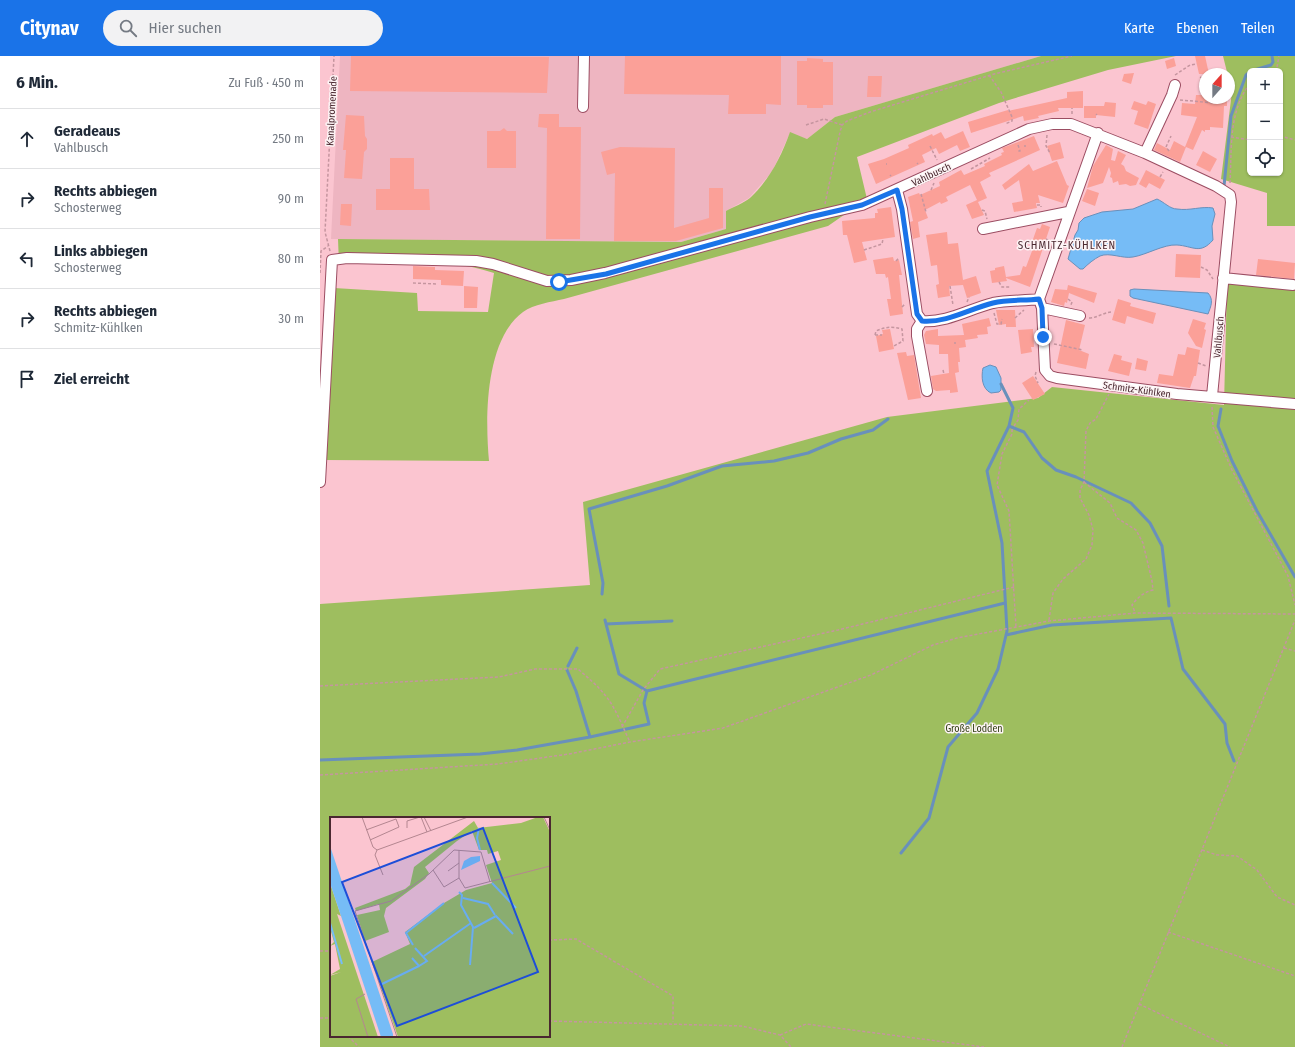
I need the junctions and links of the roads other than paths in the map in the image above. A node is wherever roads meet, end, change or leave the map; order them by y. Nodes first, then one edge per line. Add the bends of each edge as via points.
1 (584, 56) edge
2 (1174, 80) road end
3 (584, 107) dead end
4 (1098, 133) junction
5 (1146, 153) junction
6 (897, 190) junction
7 (1068, 212) junction
8 (983, 229) dead end
9 (1223, 278) junction
10 (1293, 285) dead end
11 (1040, 304) junction
12 (1082, 317) road end
13 (922, 321) junction
14 (927, 391) dead end
15 (1212, 396) junction
16 (1295, 404) edge
17 (320, 482) edge

1 - 3 street
2 - 5 street via 1170,100
4 - 5 street, Vahlbusch
4 - 6 street, Vahlbusch via 1071,124 1029,129
4 - 7 street, Schmitz-Kühlken
5 - 9 street, Vahlbusch via 1230,195
6 - 13 street via 917,314
6 - 17 street, Vahlbusch via 862,205 606,274 571,280 547,281 476,261 347,258 332,260
7 - 8 street
7 - 11 street, Schmitz-Kühlken
9 - 10 street
9 - 15 street, Vahlbusch
11 - 12 street
11 - 13 street via 992,303 955,316
11 - 15 street, Schmitz-Kühlken via 1044,366 1050,376 1177,394
13 - 14 street via 917,329 917,336
15 - 16 street, Schmitz-Kühlken

